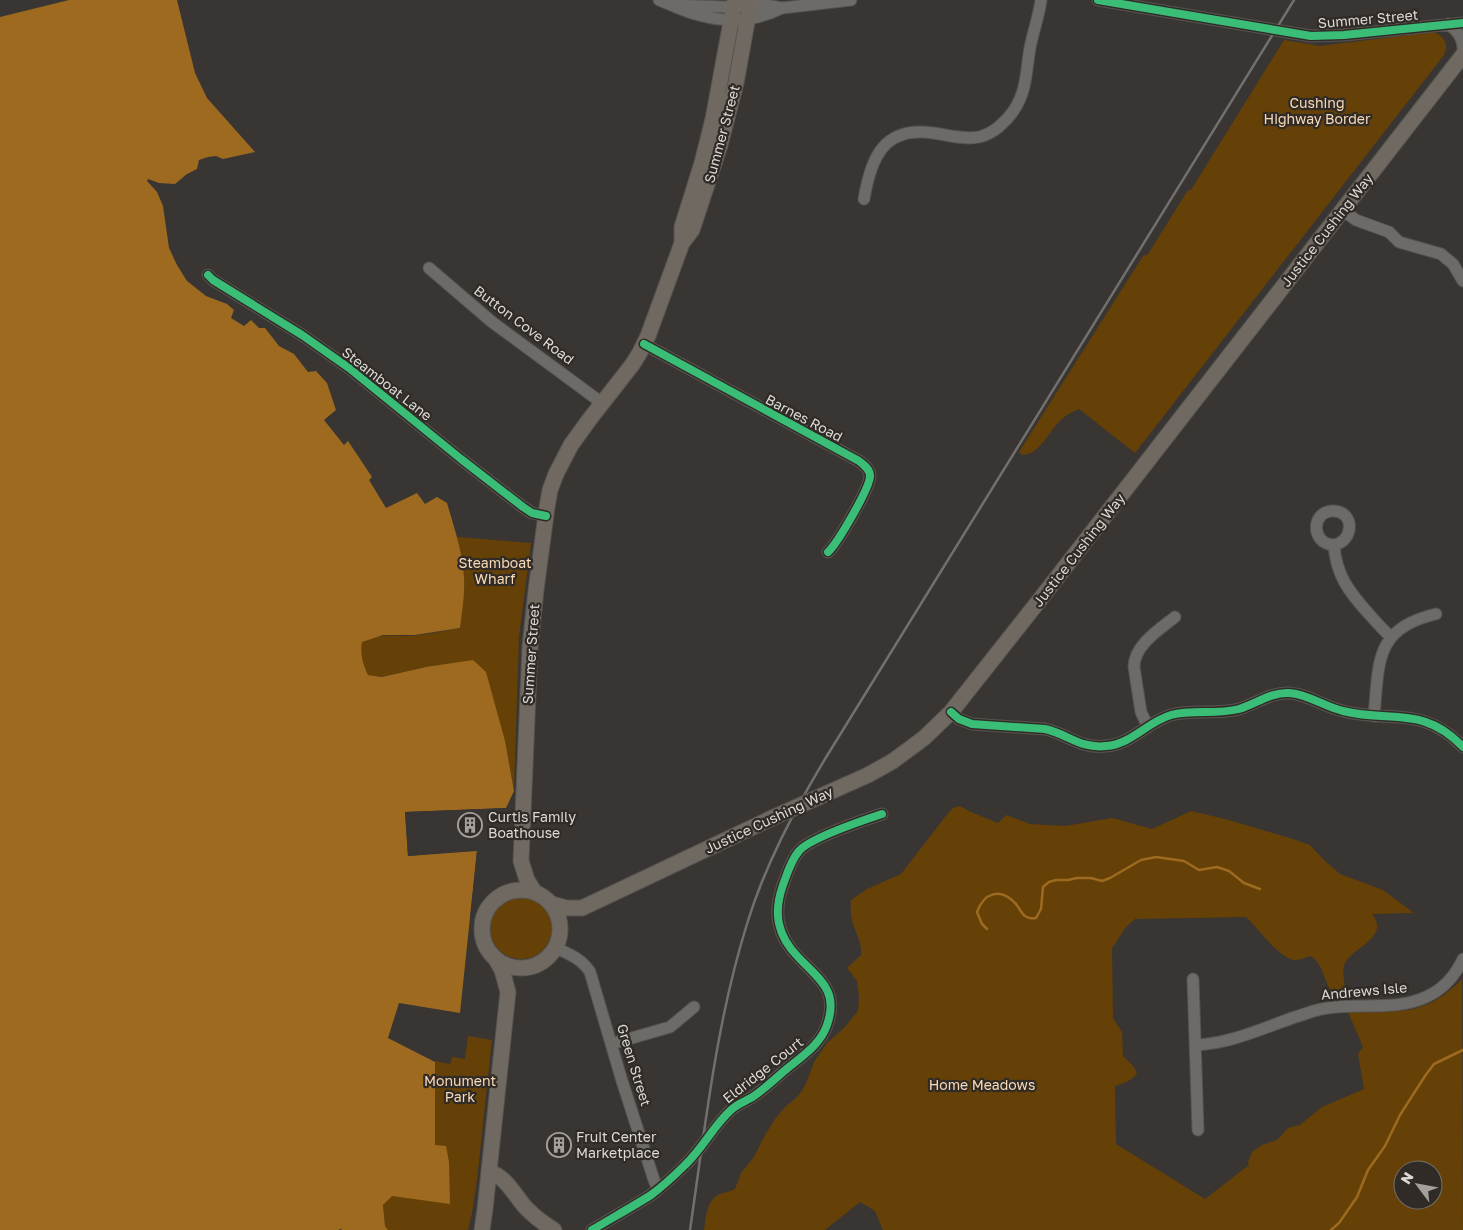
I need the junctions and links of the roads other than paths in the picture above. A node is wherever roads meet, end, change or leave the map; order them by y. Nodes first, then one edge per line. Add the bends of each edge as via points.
1 (659, 0) edge
2 (851, 0) edge
3 (1041, 0) edge
4 (1098, 0) edge
5 (749, 8) edge
6 (734, 9) edge
7 (1463, 23) edge
8 (1448, 24) junction
9 (1463, 53) edge
10 (864, 199) dead end
11 (1342, 210) junction
12 (682, 243) junction
13 (429, 268) dead end
14 (1460, 270) edge
15 (208, 275) dead end
16 (1463, 281) edge
17 (644, 344) junction
18 (602, 402) junction
19 (546, 516) junction
20 (1334, 545) dead end
21 (828, 552) dead end
22 (1436, 614) dead end
23 (1175, 617) dead end
24 (1391, 636) junction
25 (951, 712) junction
26 (1374, 716) junction
27 (1148, 727) junction
28 (1463, 747) edge
29 (882, 814) dead end
30 (521, 861) junction
31 (534, 891) junction
32 (500, 894) junction
33 (552, 904) junction
34 (582, 908) junction
35 (558, 941) junction
36 (495, 958) junction
37 (1463, 959) edge
38 (527, 968) junction
39 (1193, 979) dead end
40 (508, 992) junction
41 (694, 1007) dead end
42 (612, 1044) junction
43 (1195, 1045) junction
44 (1198, 1130) dead end
45 (489, 1172) junction
46 (658, 1189) junction
47 (482, 1230) edge
48 (554, 1230) edge
49 (592, 1230) edge

1 - 6 street via 673,5
2 - 5 street via 782,8 766,5
3 - 10 street via 1023,92 1006,120 979,137 922,132 899,137 882,148 875,158 868,174
4 - 8 street, Summer Street via 1311,36
5 - 6 street
5 - 12 main road, Summer Street via 736,83 720,146 692,230
6 - 12 main road, Summer Street via 713,119 682,226
7 - 8 street, Summer Street
8 - 9 street via 1461,36
9 - 11 main road, Justice Cushing Way
11 - 14 street via 1356,220 1389,232 1399,242 1438,252
11 - 25 main road, Justice Cushing Way
12 - 17 main road, Summer Street
13 - 18 street, Button Cove Road via 492,322
14 - 16 street
15 - 19 street, Steamboat Lane via 349,368 532,513
17 - 18 main road, Summer Street via 632,365
17 - 21 street, Barnes Road via 867,467 870,475 868,486
18 - 19 main road, Summer Street via 560,463 552,483
19 - 30 main road, Summer Street via 530,647
20 - 24 street via 1338,568 1347,587
22 - 24 street via 1410,622
23 - 27 street via 1148,640 1134,660 1141,712
24 - 26 street via 1381,655
25 - 27 street via 972,724 1045,729 1080,744 1094,746 1120,743
25 - 34 main road, Justice Cushing Way, bridge via 898,758 868,775
26 - 27 street via 1340,711 1303,696 1283,693 1229,711 1171,715
26 - 28 street via 1430,723
29 - 46 street, Eldridge Court via 821,837 801,849 780,895 777,915 785,939 822,980 830,997 829,1016 823,1033 812,1048 729,1112 694,1156
30 - 31 main road, Summer Street
30 - 32 main road, Summer Street
31 - 32 main road
31 - 33 main road
32 - 36 main road via 488,906 481,930 484,943
33 - 34 main road
33 - 35 main road via 558,918
34 - 35 main road, Justice Cushing Way
35 - 38 main road via 551,955 540,964
35 - 42 street, Green Street via 590,972
36 - 38 main road
36 - 40 main road
37 - 43 street, Andrews Isle via 1448,982 1417,1000 1393,1005 1323,1008 1222,1042
38 - 40 main road via 519,974
39 - 43 street
40 - 45 main road
41 - 42 street via 667,1028
42 - 46 street, Green Street
43 - 44 street
45 - 47 main road
45 - 48 main road via 503,1179 531,1213
46 - 49 street

